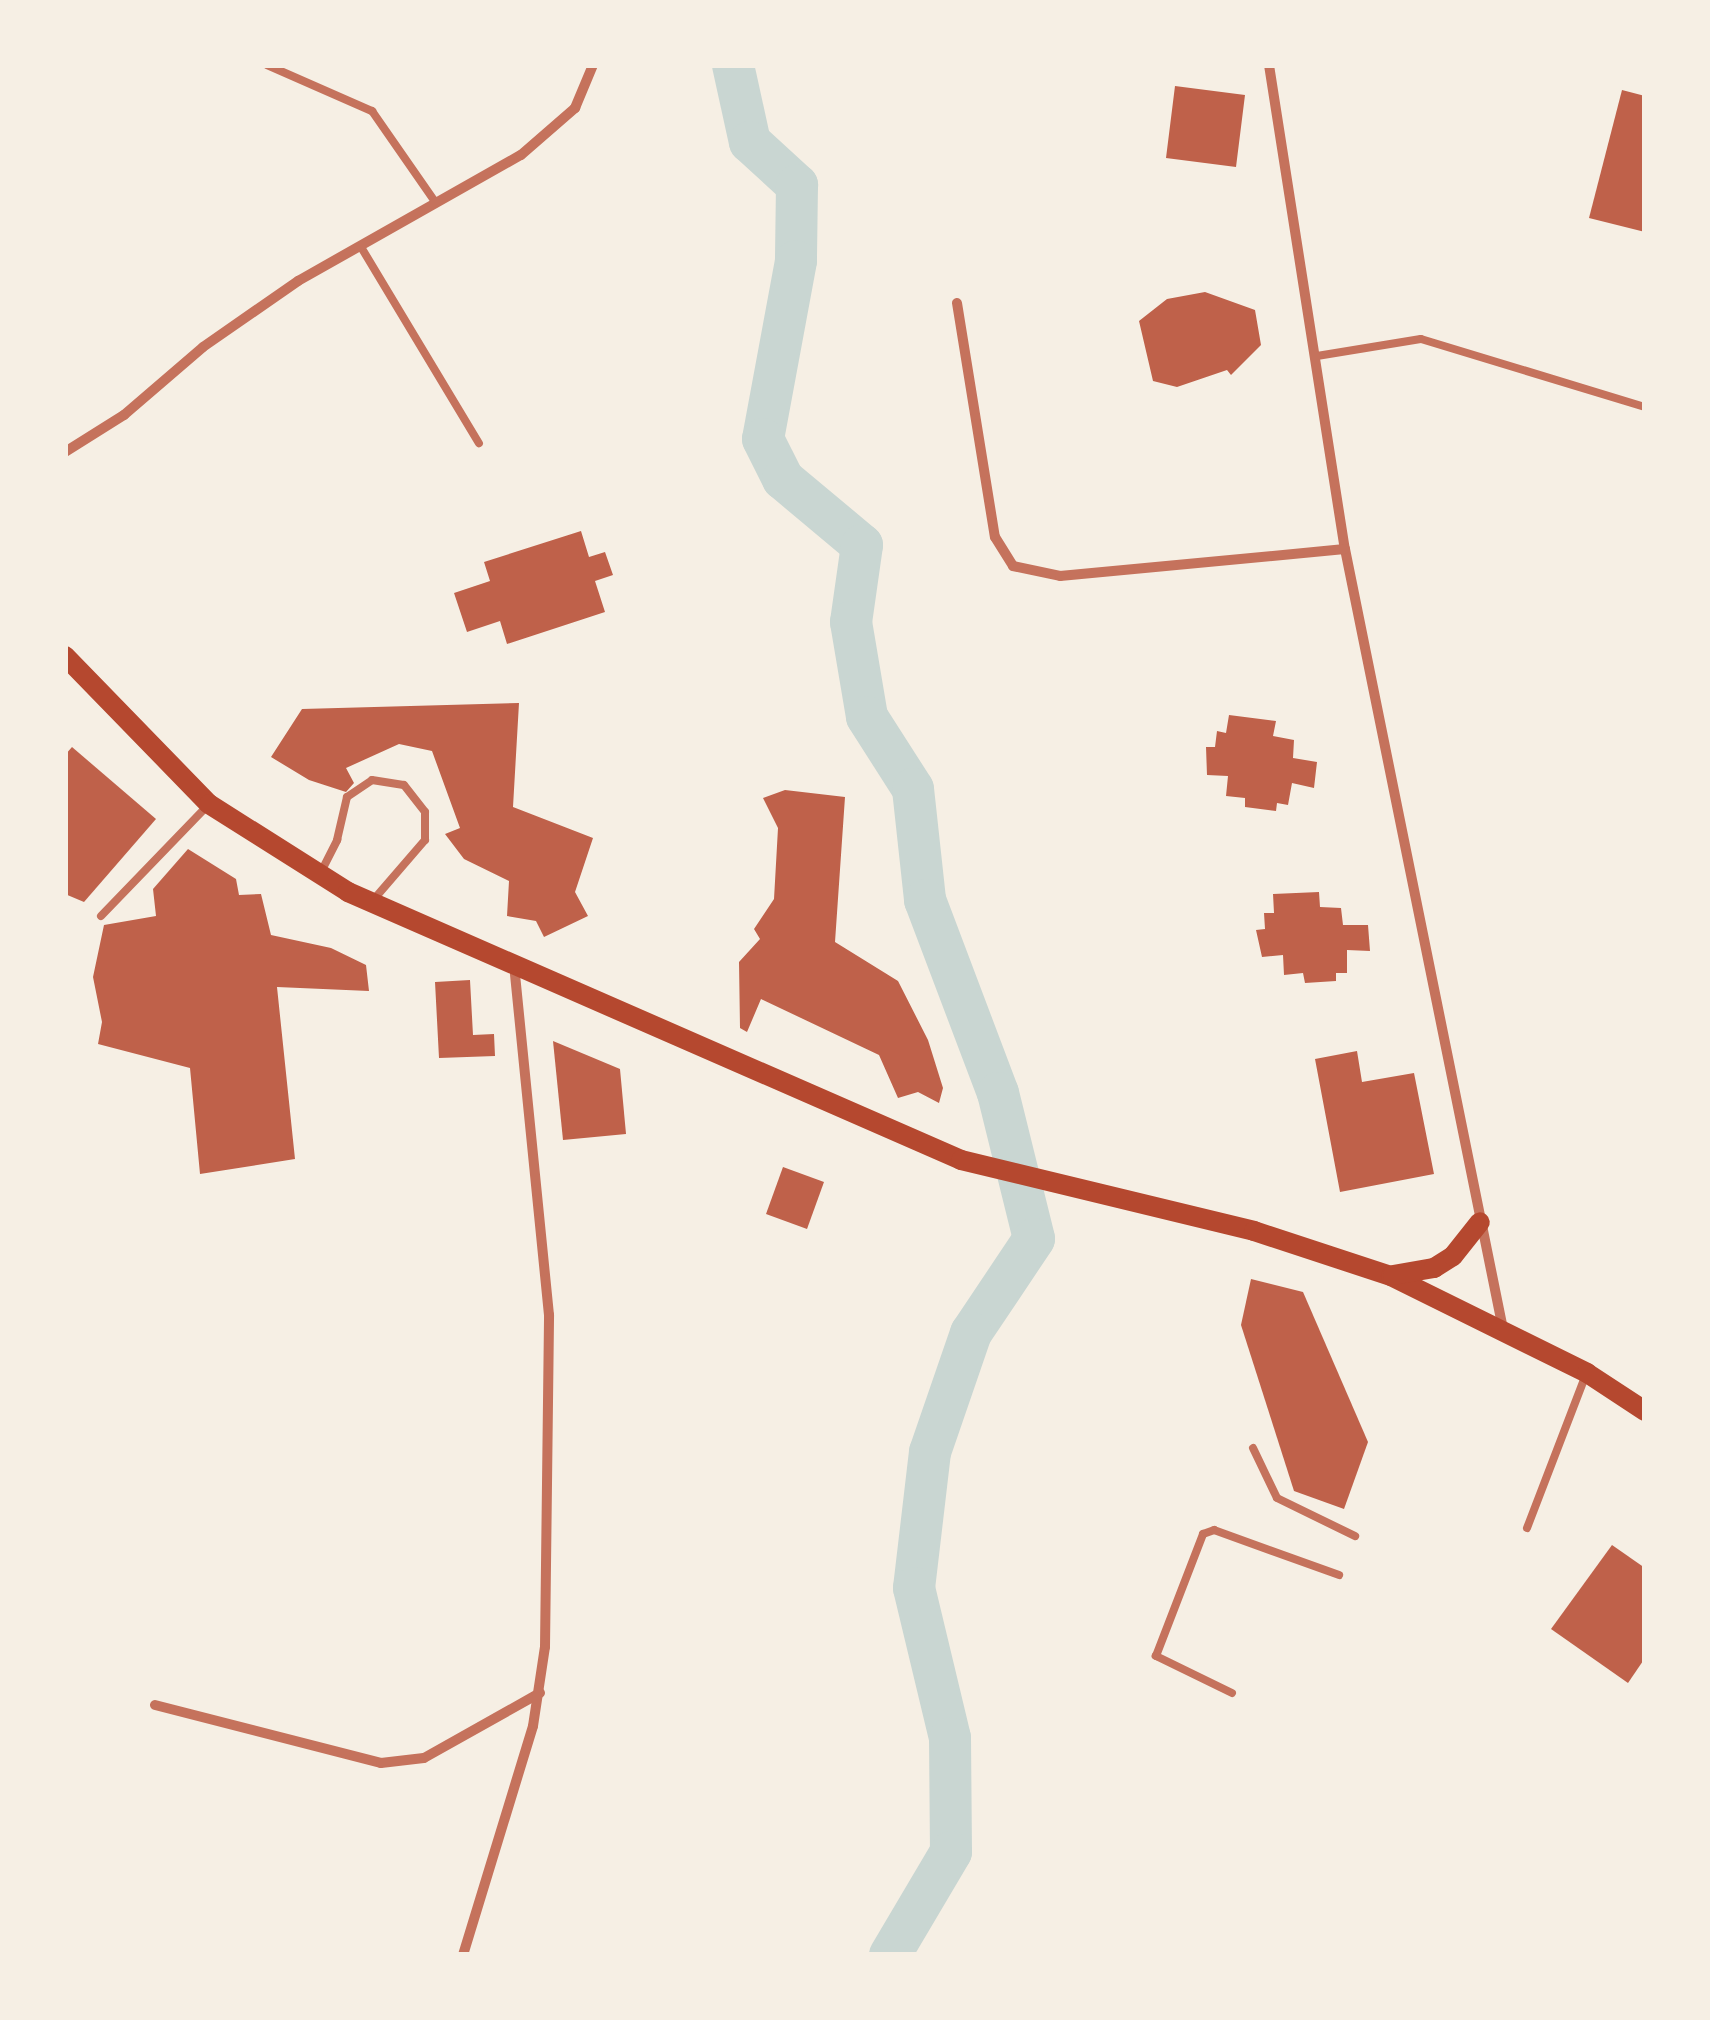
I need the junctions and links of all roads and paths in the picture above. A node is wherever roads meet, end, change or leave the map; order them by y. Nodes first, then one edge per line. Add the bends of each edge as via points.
1 (268, 65) edge
2 (592, 65) edge
3 (1269, 65) edge
4 (436, 203) junction
5 (361, 247) junction
6 (958, 303) dead end
7 (1317, 356) junction
8 (1645, 408) edge
9 (479, 442) dead end
10 (65, 452) edge
11 (1345, 549) junction
12 (65, 656) edge
13 (209, 804) junction
14 (319, 874) junction
15 (372, 902) junction
16 (101, 916) dead end
17 (514, 965) junction
18 (1480, 1222) junction
19 (1391, 1276) junction
20 (1504, 1329) junction
21 (1587, 1373) junction
22 (1645, 1411) edge
23 (1253, 1448) dead end
24 (1526, 1528) dead end
25 (1355, 1536) dead end
26 (1339, 1574) dead end
27 (540, 1693) junction
28 (1232, 1693) dead end
29 (155, 1705) dead end
30 (463, 1955) edge

1 - 4 lane via 372,111
2 - 4 street via 575,108 521,155
3 - 7 street
4 - 5 street
5 - 9 lane
5 - 10 street via 202,347 124,415
6 - 11 street via 995,537 1013,566 1060,576
7 - 8 lane via 1436,341
7 - 11 street
11 - 18 street
12 - 13 main road
13 - 14 main road
13 - 16 lane
14 - 15 main road
14 - 15 lane via 338,840 347,797 372,780 404,785 425,812 425,840
15 - 17 main road
17 - 19 main road via 961,1160 1254,1231
17 - 27 street via 549,1315
18 - 19 main road via 1434,1268
18 - 20 street
19 - 20 main road
20 - 21 main road
21 - 22 main road
21 - 24 lane
23 - 25 lane via 1277,1498
26 - 28 lane via 1214,1530 1203,1534 1156,1656
27 - 29 street via 424,1758 380,1763
27 - 30 street

